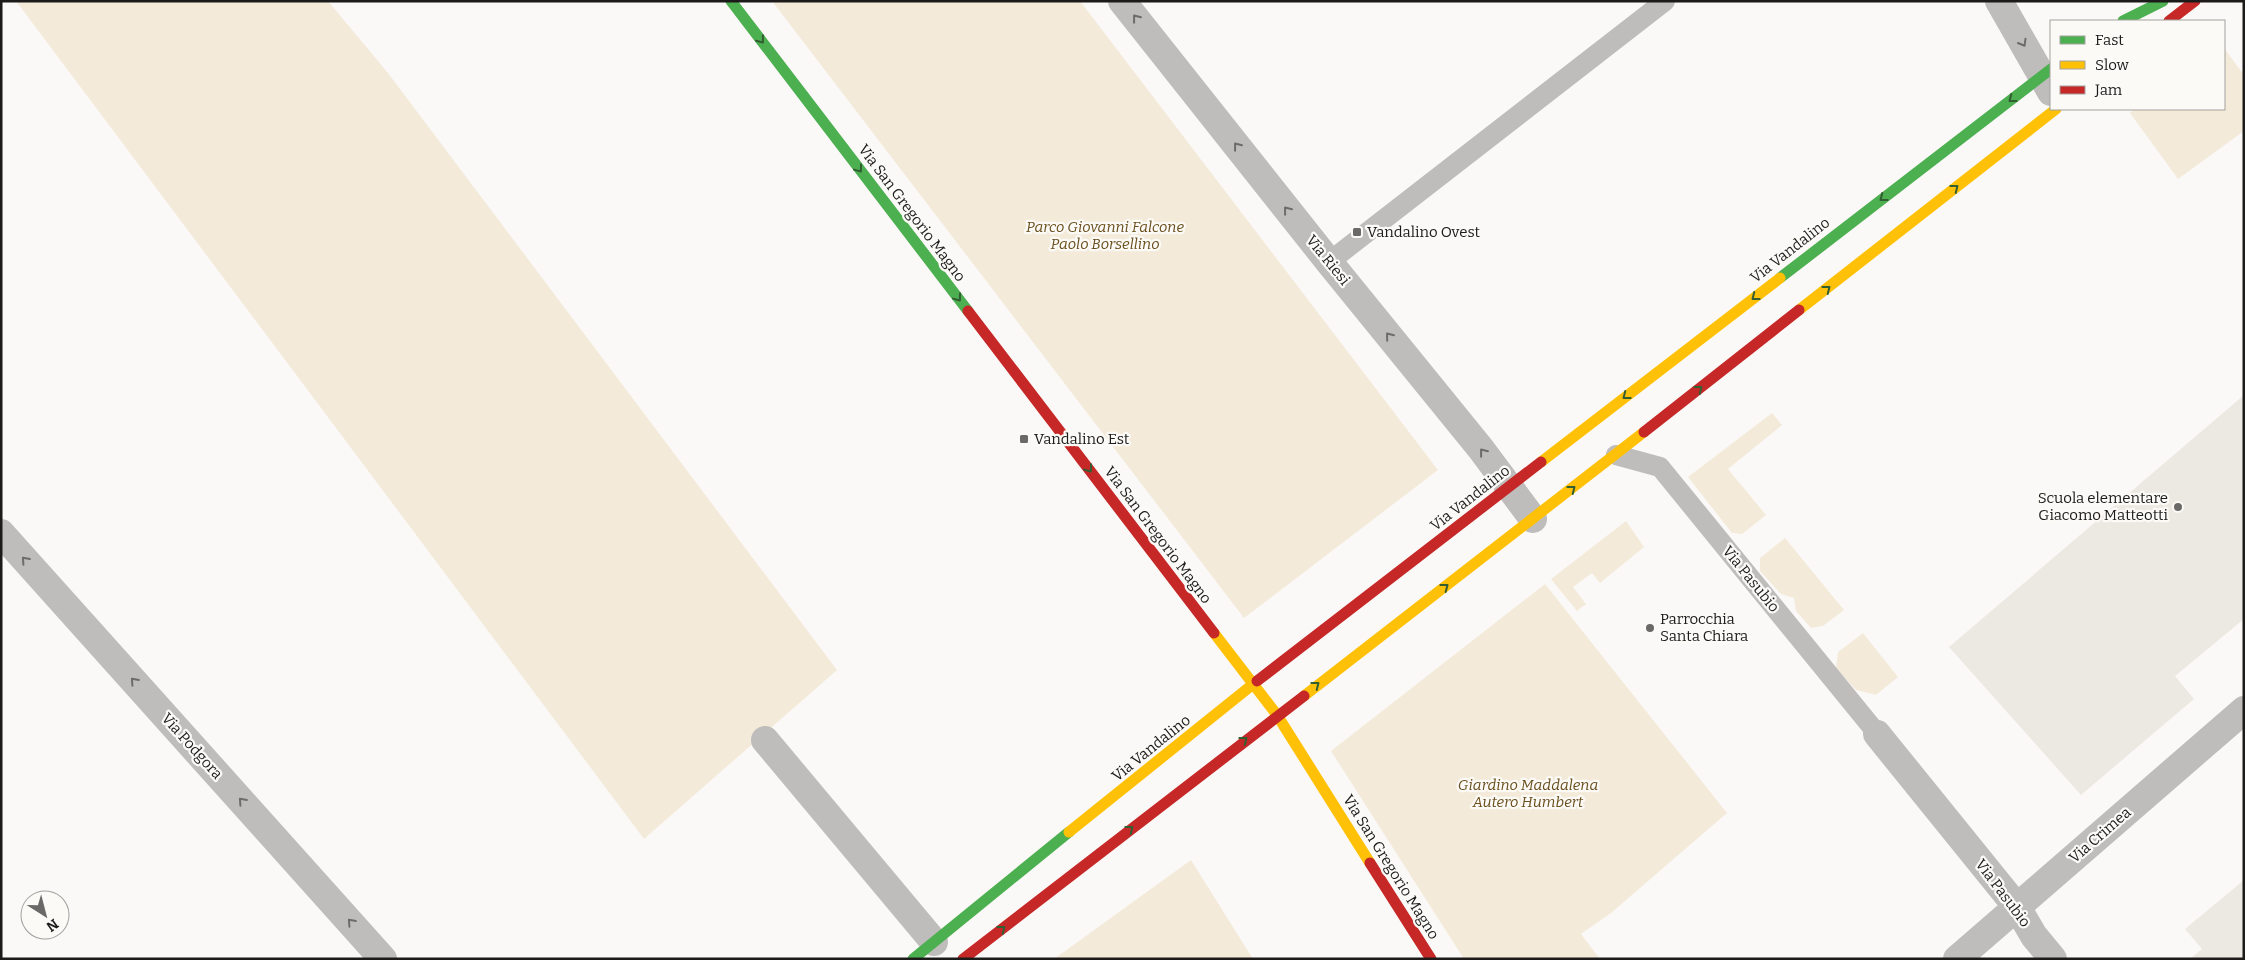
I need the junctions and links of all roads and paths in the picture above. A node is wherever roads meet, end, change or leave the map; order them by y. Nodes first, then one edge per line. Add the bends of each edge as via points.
1 (731, 1) edge
2 (1122, 1) edge
3 (1665, 1) edge
4 (1999, 1) edge
5 (2163, 1) edge
6 (2195, 1) edge
7 (2124, 20) edge
8 (2170, 20) edge
9 (2048, 79) edge
10 (2055, 110) edge
11 (1329, 262) junction
12 (1616, 455) junction
13 (1509, 486) junction
14 (1533, 519) junction
15 (1, 533) edge
16 (1253, 684) junction
17 (2244, 710) edge
18 (1277, 715) junction
19 (1874, 730) joint
20 (765, 740) dead end
21 (2017, 907) junction
22 (924, 951) edge
23 (383, 959) edge
24 (963, 959) edge
25 (1431, 959) edge
26 (1957, 959) edge
27 (2053, 959) edge

1 -> 16 street, Via San Gregorio Magno
11 -> 2 street, Via Riesi
3 - 11 lane
4 -> 9 street
5 - 7 street
6 - 8 street
9 -> 13 street, Via Vandalino
12 -> 10 street
13 -> 11 street, Via Riesi
14 -> 12 street
12 - 19 lane, Via Pasubio via 1660,467
13 - 14 street, Via Riesi
13 - 16 street, Via Vandalino
18 -> 14 street
23 -> 15 street, Via Podgora
16 - 18 street, Via San Gregorio Magno
16 - 22 street, Via Vandalino
17 - 21 street, Via Crimea
24 -> 18 street
18 - 25 street, Via San Gregorio Magno
19 - 21 street, Via Pasubio
20 - 22 street
21 - 26 street, Via Crimea
21 - 27 street, Via Pasubio via 2034,936

